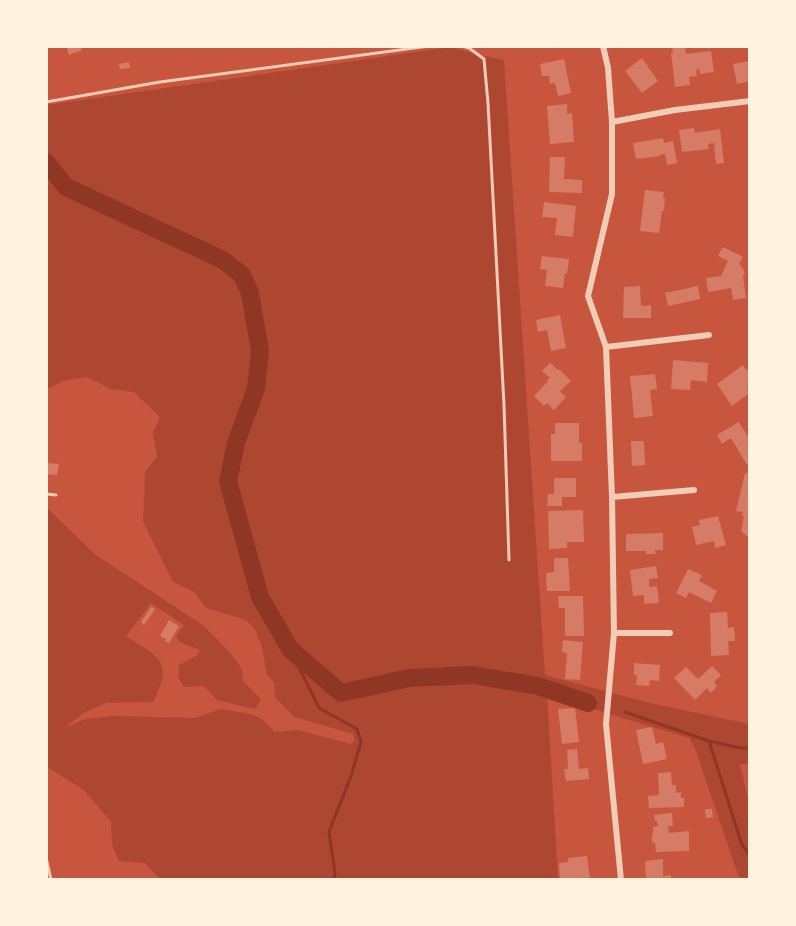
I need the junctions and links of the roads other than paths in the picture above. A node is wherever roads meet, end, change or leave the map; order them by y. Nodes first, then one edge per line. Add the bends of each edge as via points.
1 (429, 46) edge
2 (462, 46) edge
3 (603, 46) edge
4 (46, 102) edge
5 (750, 102) edge
6 (612, 122) junction
7 (709, 335) dead end
8 (606, 347) junction
9 (694, 490) dead end
10 (46, 494) edge
11 (56, 495) dead end
12 (612, 497) junction
13 (509, 560) dead end
14 (614, 633) junction
15 (670, 633) dead end
16 (46, 857) edge
17 (51, 879) edge
18 (621, 879) edge

1 - 4 lane via 160,82
2 - 13 lane via 484,59
3 - 6 street
5 - 6 street
6 - 8 street via 612,194 588,296
7 - 8 street
8 - 12 street
9 - 12 street
10 - 11 lane
12 - 14 street
14 - 15 street
14 - 18 street via 606,724
16 - 17 lane

